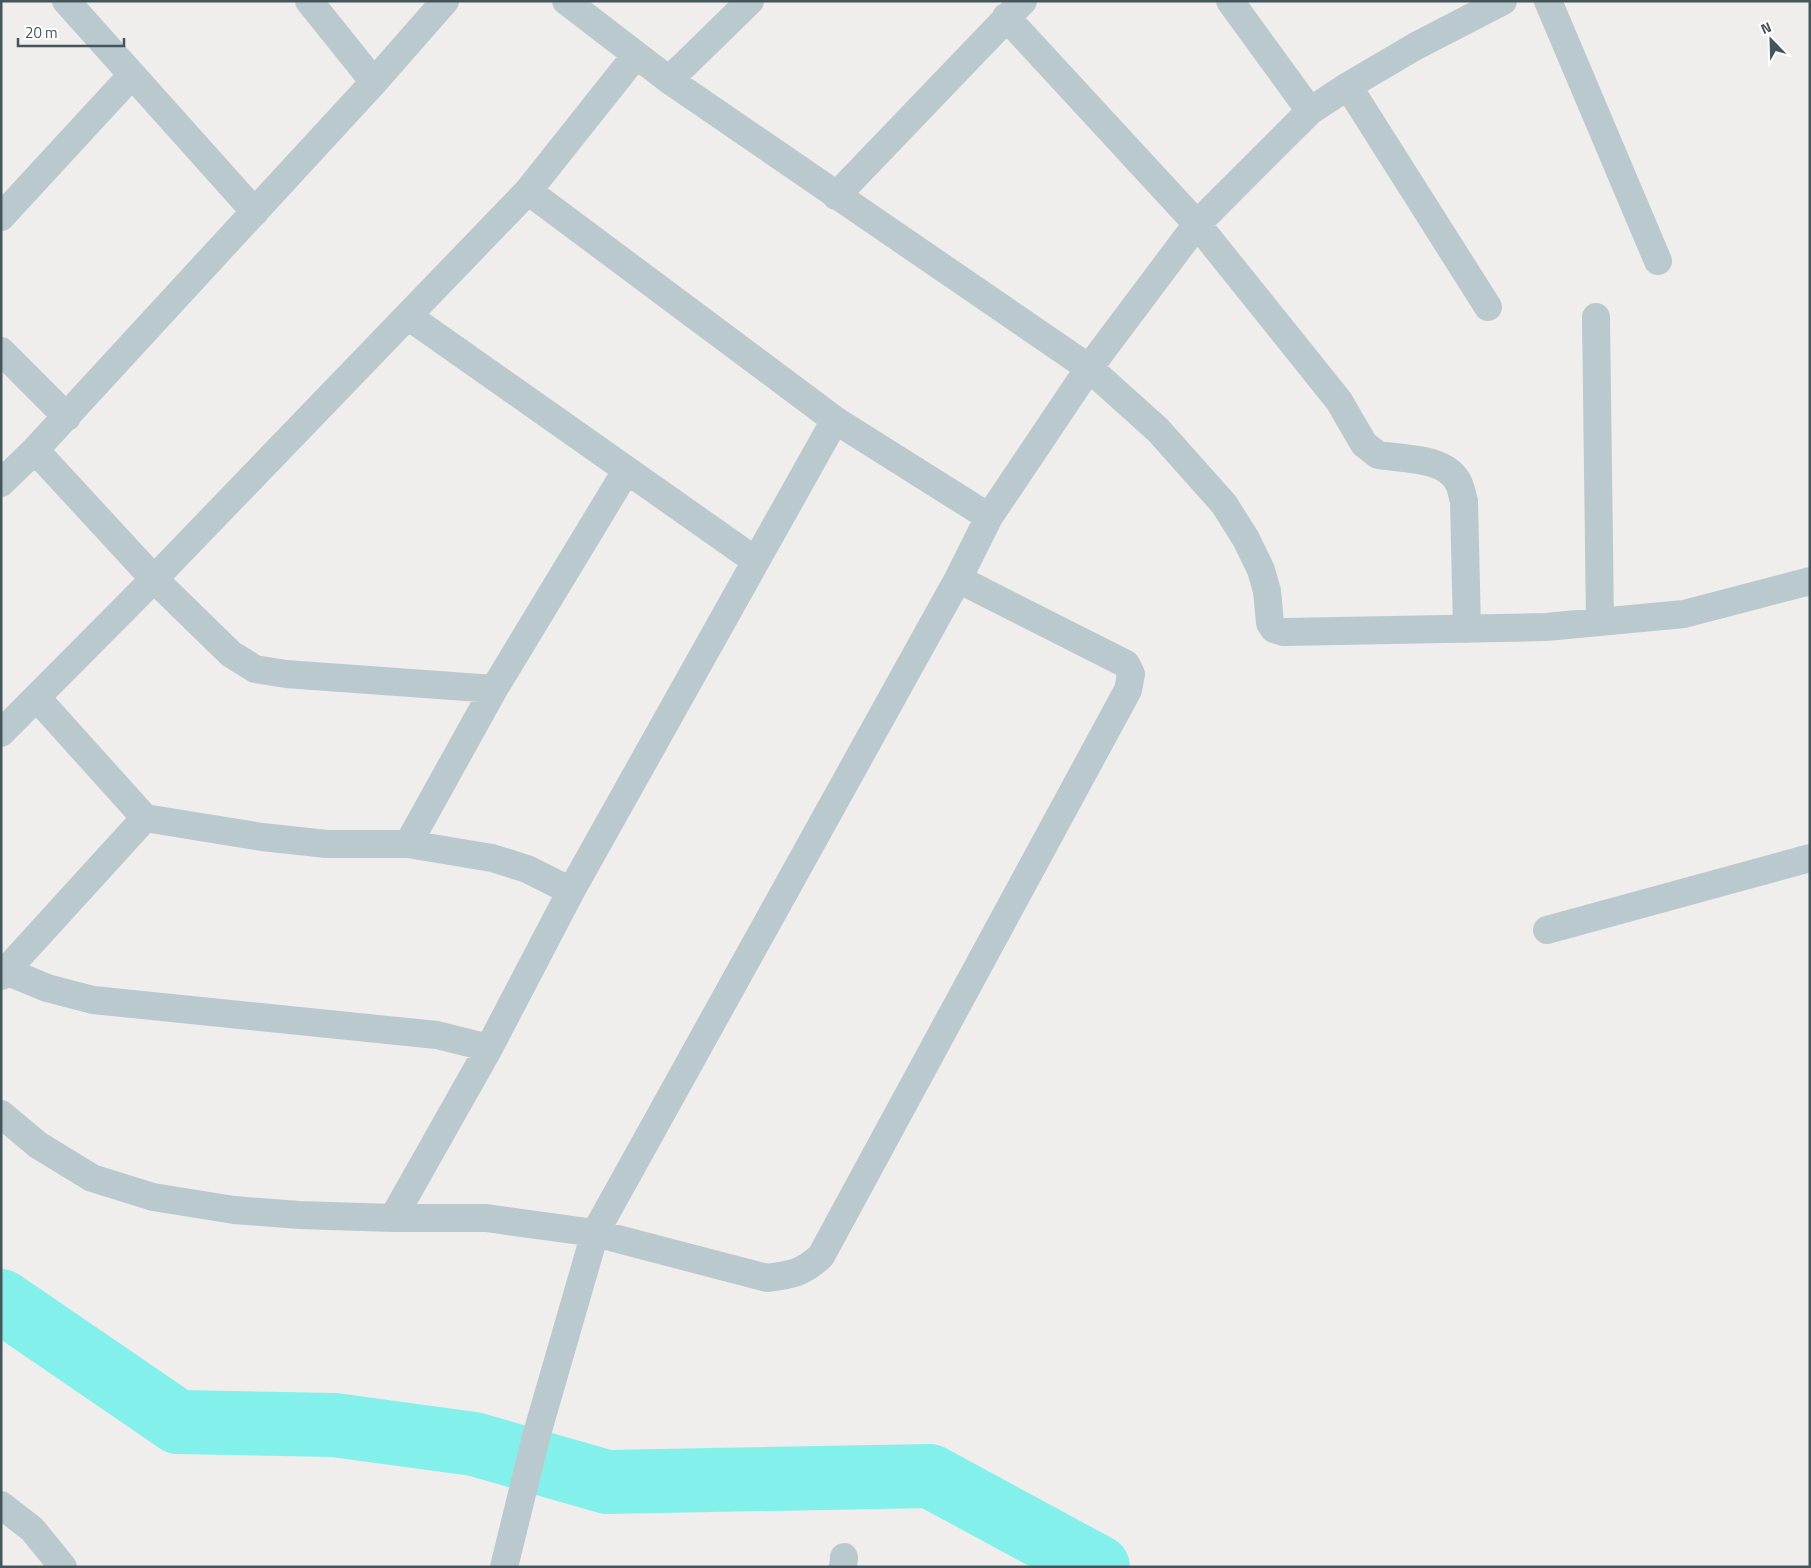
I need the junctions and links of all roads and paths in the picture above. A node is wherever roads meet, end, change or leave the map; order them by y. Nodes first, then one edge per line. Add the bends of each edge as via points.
1 (66, 1) edge
2 (309, 1) edge
3 (446, 1) edge
4 (566, 1) edge
5 (750, 1) edge
6 (1230, 1) edge
7 (1503, 1) edge
8 (1548, 1) edge
9 (1014, 9) edge
10 (636, 55) junction
11 (132, 74) junction
12 (669, 80) junction
13 (374, 82) junction
14 (1348, 86) junction
15 (1310, 111) junction
16 (528, 191) junction
17 (836, 196) junction
18 (255, 212) junction
19 (1, 217) edge
20 (1197, 224) junction
21 (1658, 261) dead end
22 (1488, 307) dead end
23 (408, 316) junction
24 (1596, 317) dead end
25 (1, 351) edge
26 (1088, 368) junction
27 (67, 417) junction
28 (835, 420) junction
29 (35, 450) junction
30 (626, 471) junction
31 (1, 483) edge
32 (989, 517) junction
33 (756, 561) junction
34 (154, 579) junction
35 (958, 579) junction
36 (1810, 581) edge
37 (1600, 622) junction
38 (1467, 629) junction
39 (494, 689) junction
40 (37, 698) junction
41 (1, 733) edge
42 (145, 818) junction
43 (408, 844) junction
44 (1810, 858) edge
45 (571, 891) junction
46 (1547, 930) dead end
47 (4, 974) edge
48 (489, 1048) junction
49 (1, 1114) edge
50 (392, 1218) junction
51 (595, 1233) junction
52 (1, 1506) edge
53 (505, 1563) edge
54 (63, 1567) edge

1 - 11 street
2 - 13 street
3 - 13 street
4 - 10 street
5 - 12 street
6 - 15 street
7 - 14 street
8 - 21 street
9 - 17 street
9 - 20 street
10 - 12 street
10 - 16 street
11 - 18 street
11 - 19 street
12 - 17 street
13 - 18 street
14 - 15 street
14 - 22 street
15 - 20 street
16 - 23 street
16 - 28 street
17 - 26 street
18 - 27 street
20 - 26 street
20 - 38 street via 1339,401 1370,451 1430,463 1449,470 1458,482 1464,501
23 - 30 street
23 - 34 street
24 - 37 street
25 - 27 street
26 - 32 street
26 - 38 street via 1158,430 1224,504 1246,538 1261,570 1270,623 1274,629 1284,632
27 - 29 street
28 - 32 street
28 - 33 street
29 - 31 street
29 - 34 street
30 - 33 street
30 - 39 street
32 - 35 street
33 - 45 street
34 - 39 street via 231,654 256,668 286,674
34 - 40 street
35 - 51 street
35 - 51 street via 1126,664 1131,674 1128,690 821,1256 808,1268 791,1275 767,1278
36 - 37 street via 1684,614
37 - 38 street
39 - 43 street
40 - 41 street
40 - 42 street
42 - 43 street via 327,844
42 - 47 street
43 - 45 street via 492,858 528,869
44 - 46 street
45 - 48 street
47 - 48 street via 93,1000 437,1035
48 - 50 street
49 - 50 street via 38,1145 92,1178 153,1197 234,1210
50 - 51 street via 486,1218
51 - 53 street via 536,1437
52 - 54 street via 32,1529

